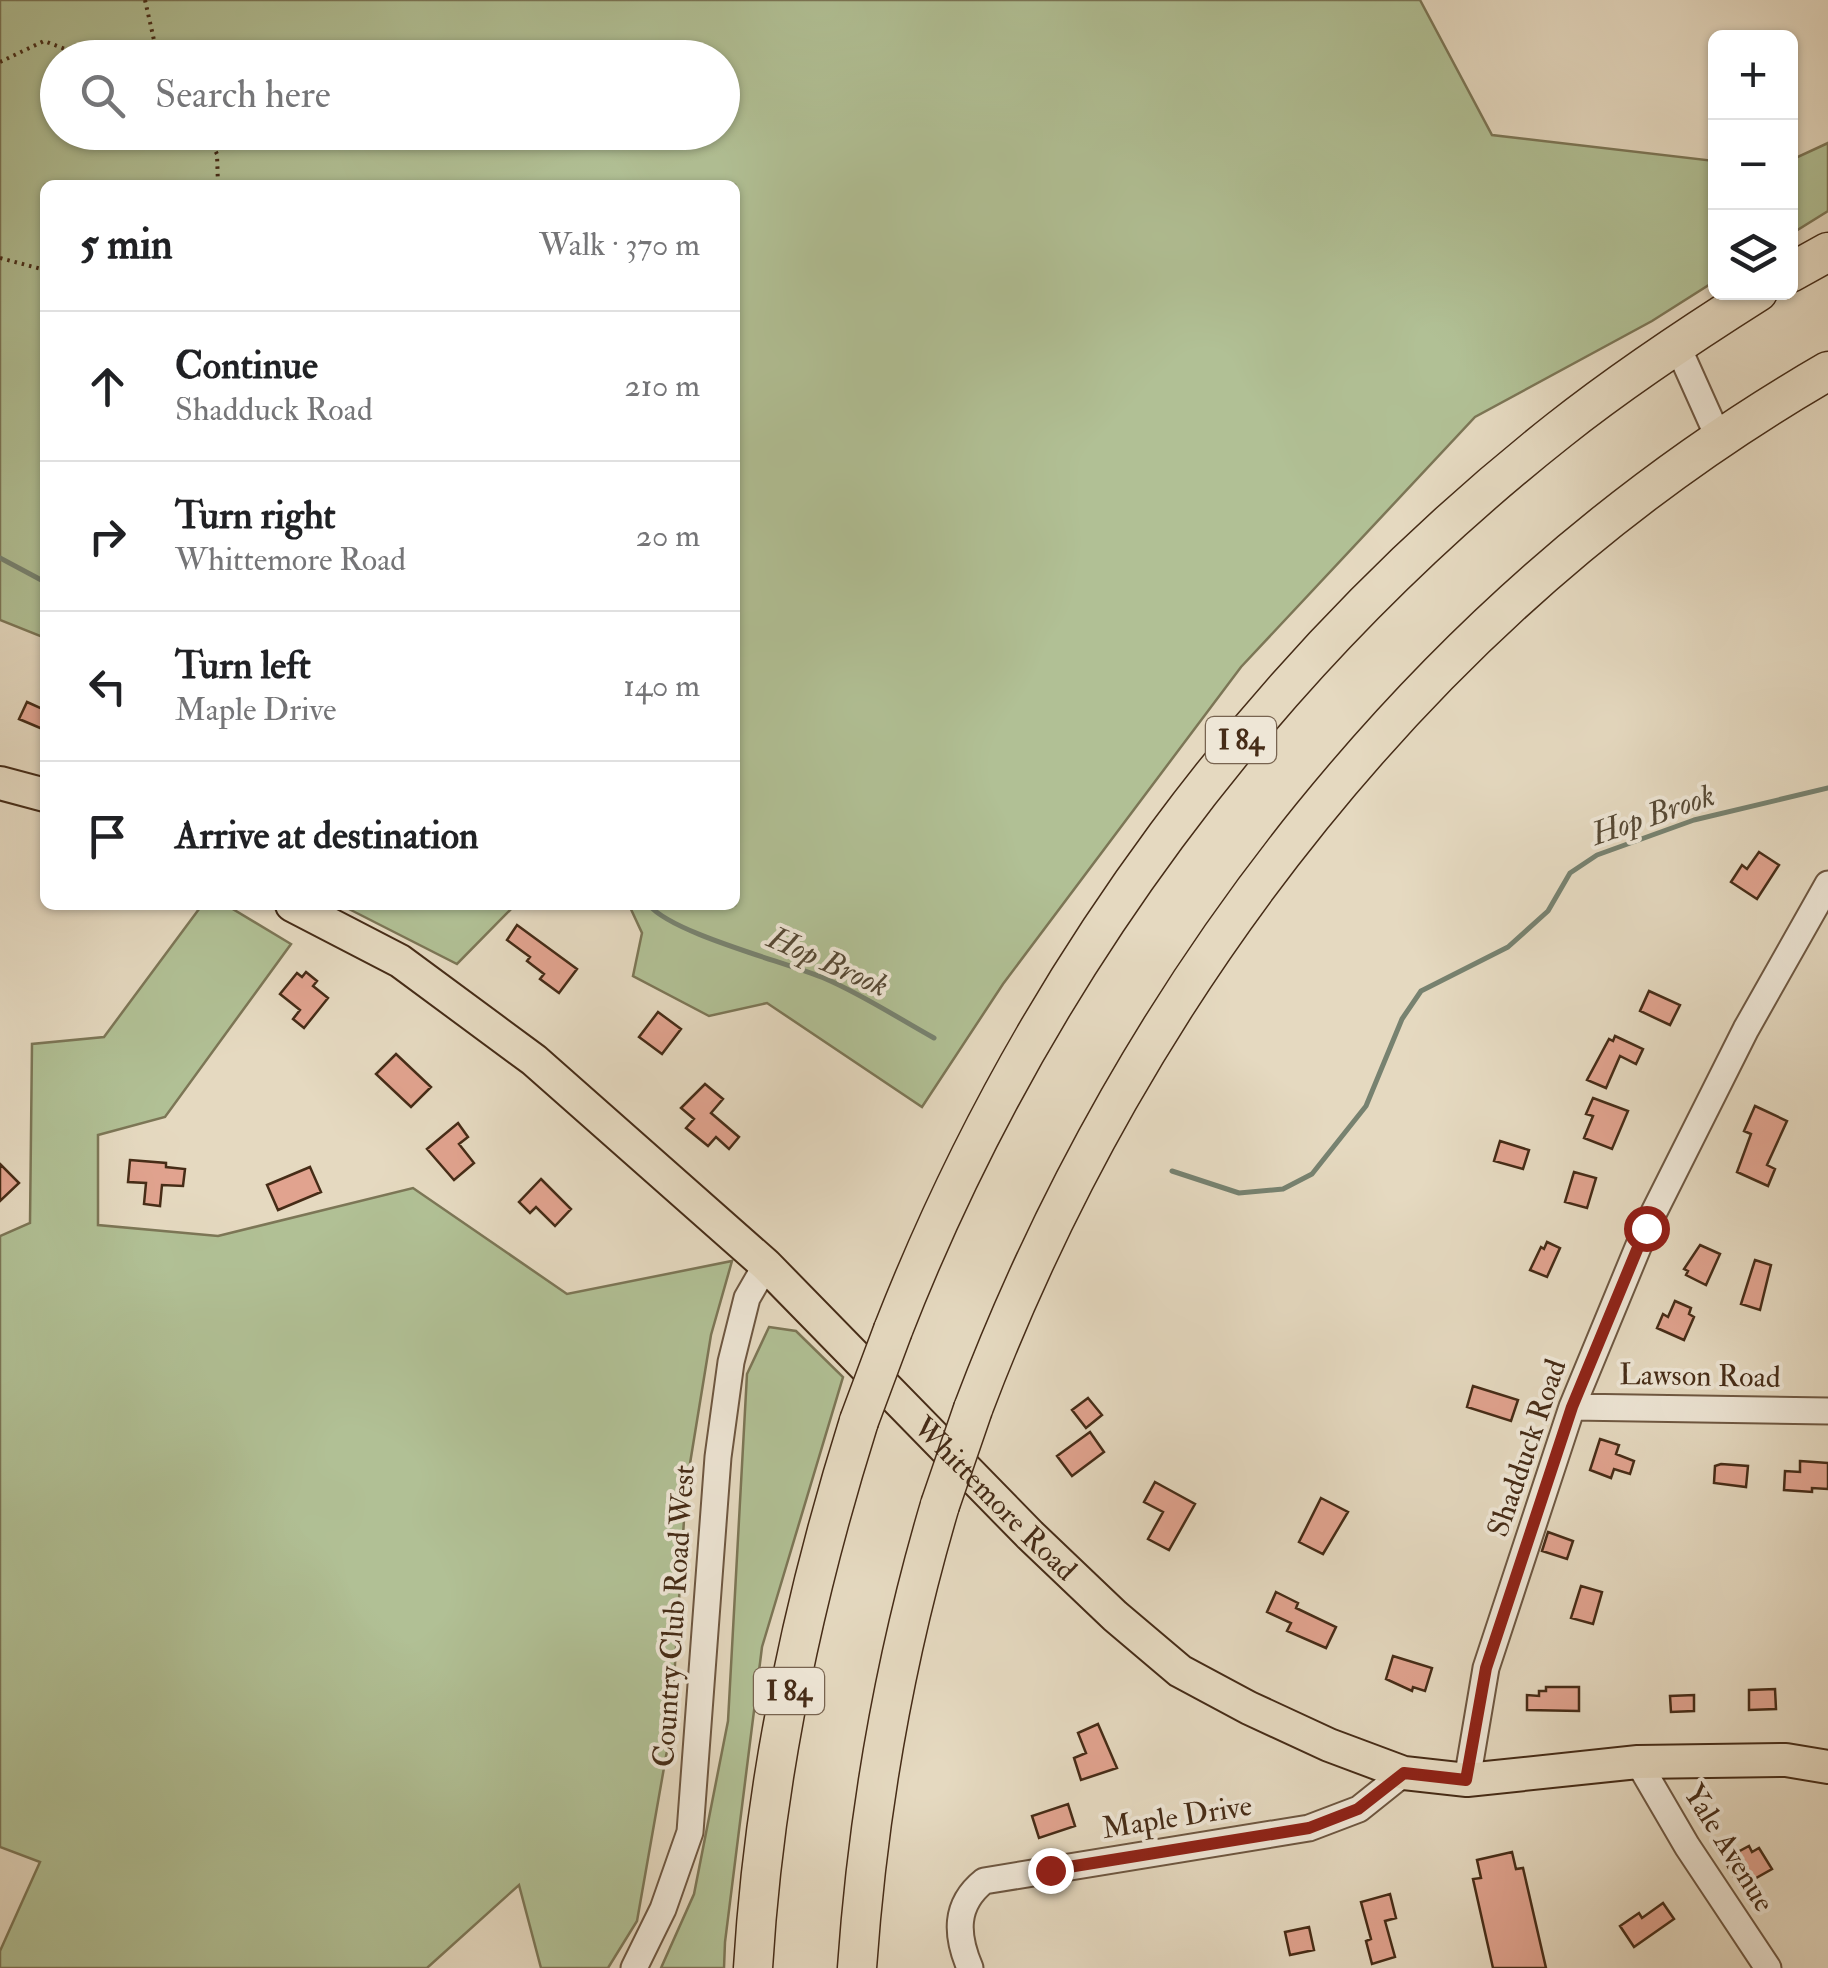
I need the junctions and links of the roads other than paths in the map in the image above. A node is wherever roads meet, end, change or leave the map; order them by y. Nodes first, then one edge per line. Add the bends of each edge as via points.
1 (1828, 252) edge
2 (1798, 269) edge
3 (1746, 300) edge
4 (1678, 345) junction
5 (1828, 371) edge
6 (1720, 441) junction
7 (0, 783) edge
8 (40, 794) edge
9 (1828, 884) edge
10 (302, 910) edge
11 (766, 1264) junction
12 (1572, 1407) junction
13 (1828, 1411) edge
14 (1638, 1762) junction
15 (1828, 1767) edge
16 (1404, 1773) junction
17 (1466, 1780) junction
18 (634, 1968) edge
19 (753, 1968) edge
20 (857, 1968) edge
21 (970, 1968) edge
22 (1768, 1968) edge

1 - 2 highway
3 - 4 highway, I 84
4 - 6 street
4 - 19 highway, I 84, bridge via 1560,429 1429,542 1310,662 1195,797 1096,935 1007,1084 893,1330 818,1558 767,1812
5 - 6 highway
6 - 20 highway, bridge via 1625,510 1498,618 1385,732 1278,858 1183,989 1098,1134 1024,1282 972,1409 917,1584 870,1826
7 - 8 main road
9 - 12 street, Shadduck Road via 1646,1228
10 - 11 main road, Whittemore Road via 400,961 534,1060
11 - 16 main road, Whittemore Road via 1030,1534 1180,1671 1329,1745
11 - 18 street, Country Club Road West via 746,1298 731,1362 690,1832
12 - 13 street, Lawson Road
12 - 17 street, Shadduck Road via 1486,1668
14 - 15 main road, Whittemore Road via 1786,1760
14 - 17 main road, Whittemore Road
14 - 22 street, Yale Avenue
16 - 17 main road, Whittemore Road
16 - 21 street, Maple Drive via 1358,1809 1309,1828 984,1880 968,1893 959,1916

